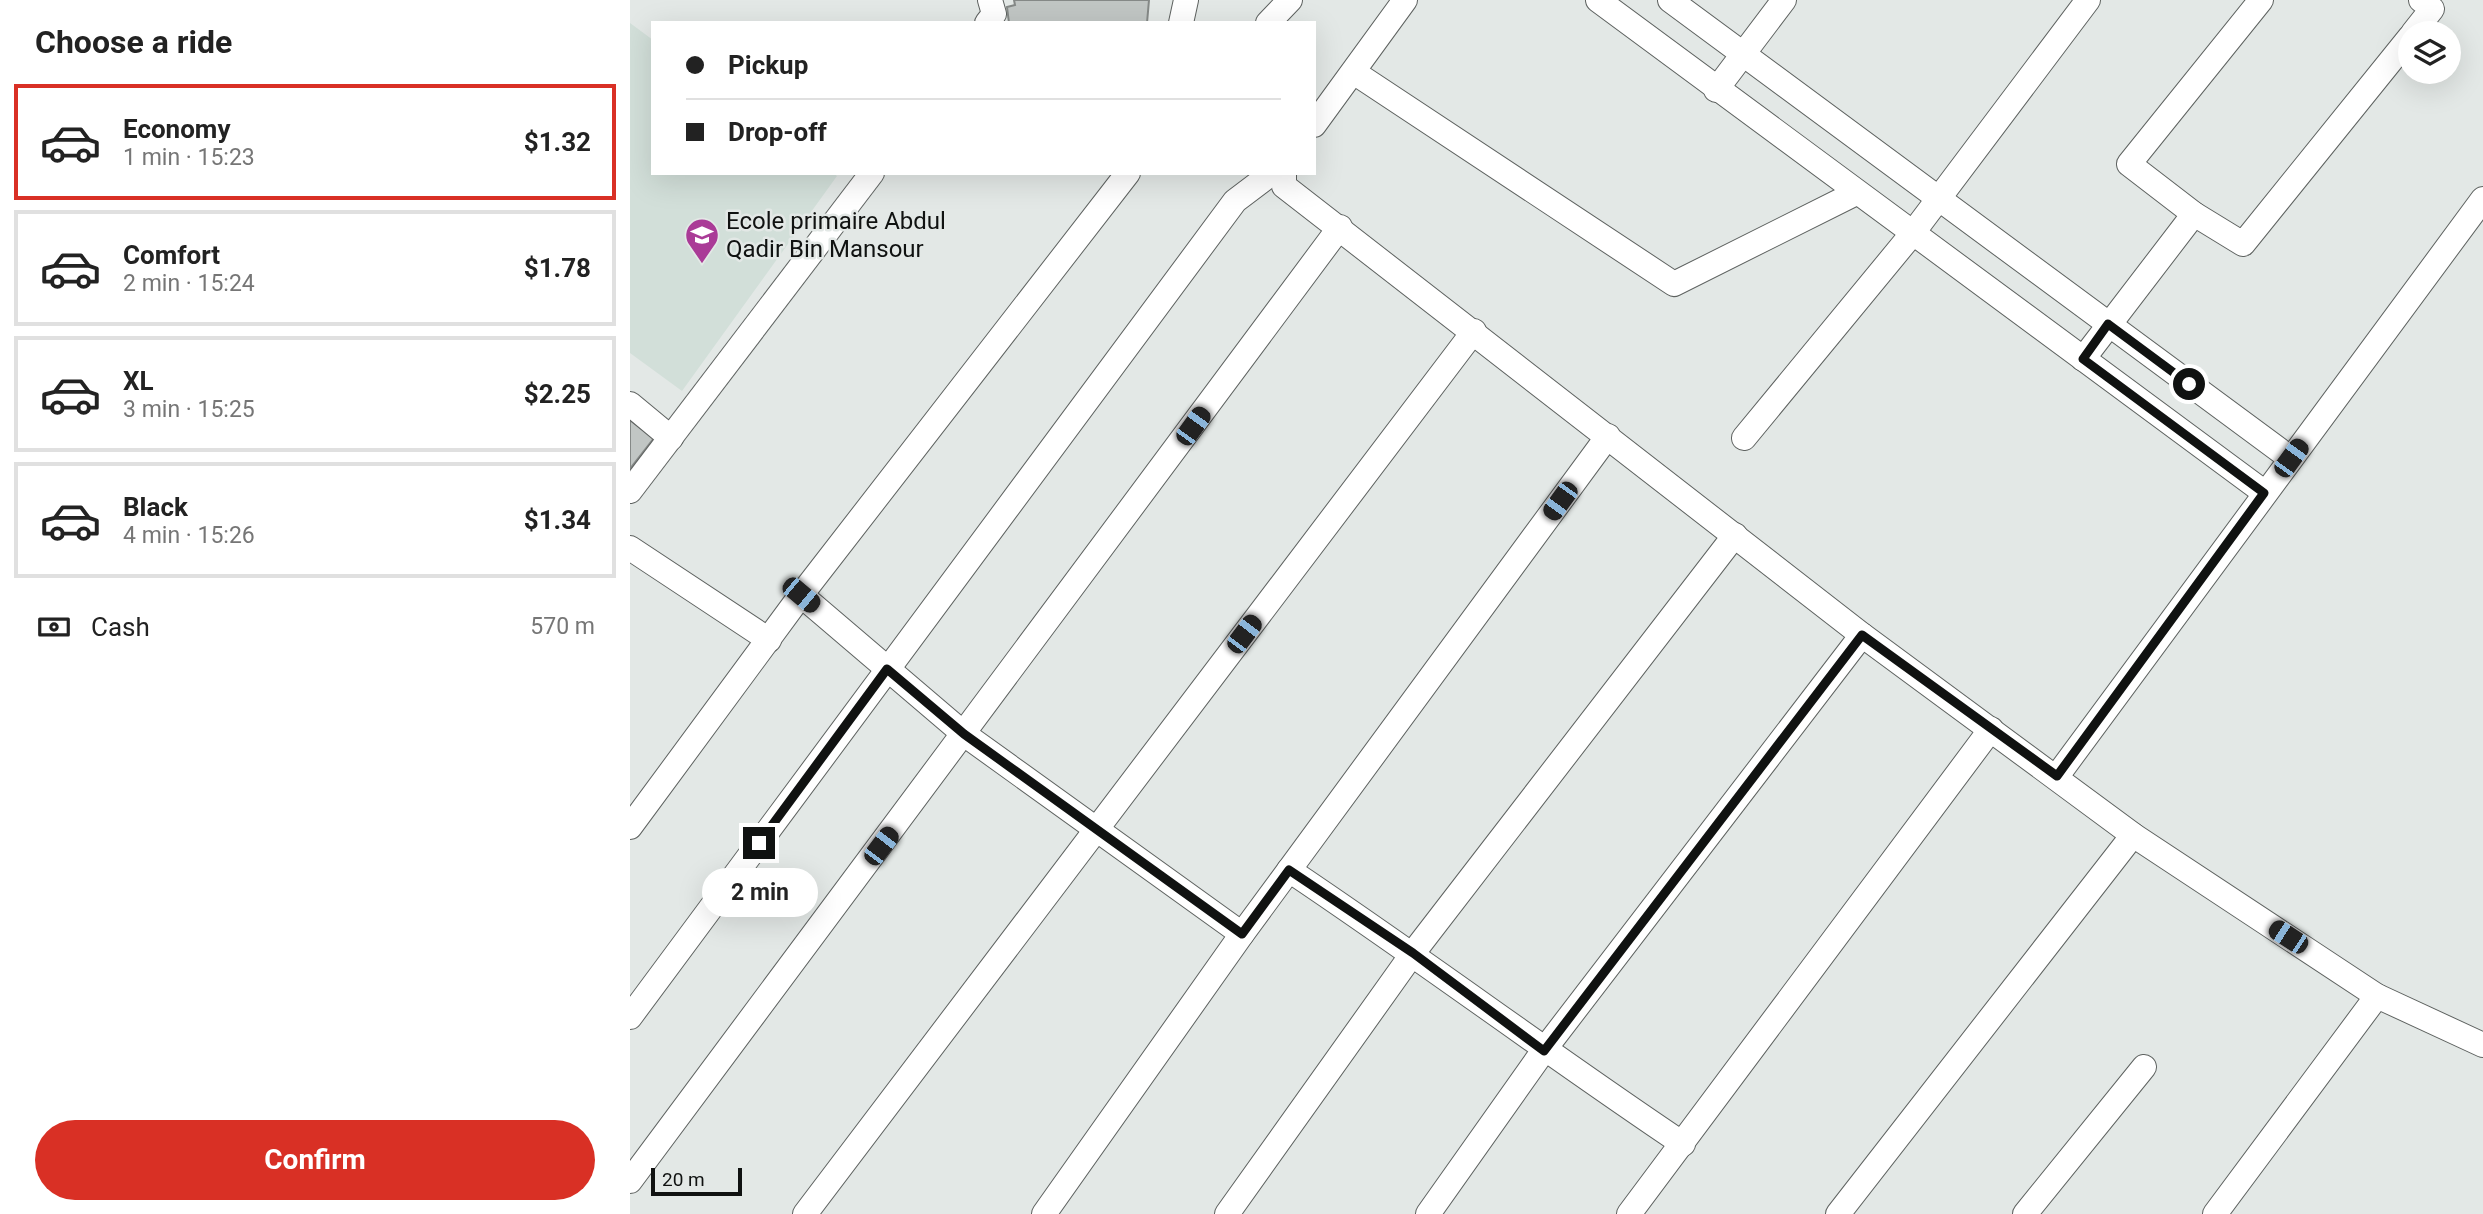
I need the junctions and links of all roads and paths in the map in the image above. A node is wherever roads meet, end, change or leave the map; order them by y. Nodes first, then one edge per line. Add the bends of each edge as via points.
1 (990, 0) edge
2 (1186, 0) edge
3 (1290, 0) edge
4 (1405, 0) edge
5 (1598, 0) edge
6 (1670, 0) edge
7 (1784, 0) edge
8 (2088, 0) edge
9 (2261, 0) edge
10 (2421, 0) edge
11 (988, 21) edge
12 (1181, 21) edge
13 (1270, 21) edge
14 (2422, 21) edge
15 (2398, 51) edge
16 (1742, 56) junction
17 (1355, 73) junction
18 (1716, 90) junction
19 (1316, 122) edge
20 (870, 175) edge
21 (1126, 175) edge
22 (1269, 175) edge
23 (1284, 175) edge
24 (1856, 193) junction
25 (1936, 198) junction
26 (2483, 199) edge
27 (2194, 214) junction
28 (1340, 227) junction
29 (1912, 234) junction
30 (2108, 324) junction
31 (1474, 331) junction
32 (2083, 359) junction
33 (630, 404) edge
34 (1608, 436) junction
35 (671, 438) junction
36 (1744, 438) dead end
37 (2291, 458) junction
38 (630, 491) edge
39 (2264, 493) junction
40 (1735, 535) junction
41 (630, 548) edge
42 (801, 595) junction
43 (1862, 635) junction
44 (769, 640) junction
45 (887, 669) junction
46 (1991, 729) junction
47 (964, 734) junction
48 (2057, 776) junction
49 (630, 827) edge
50 (1096, 829) junction
51 (2133, 835) junction
52 (1289, 870) junction
53 (1242, 934) junction
54 (1413, 953) junction
55 (2377, 996) junction
56 (630, 1017) edge
57 (2483, 1045) edge
58 (1544, 1051) junction
59 (2144, 1067) dead end
60 (1683, 1144) junction
61 (630, 1181) edge
62 (805, 1214) edge
63 (1044, 1214) edge
64 (1227, 1214) edge
65 (1428, 1214) edge
66 (1629, 1214) edge
67 (1838, 1214) edge
68 (2025, 1214) edge
69 (2215, 1214) edge

1 - 11 street via 994,13
2 - 12 street
3 - 13 street
4 - 17 street
5 - 18 street
6 - 16 street
7 - 16 street
8 - 25 street
9 - 27 street via 2129,164
10 - 14 street via 2432,9
15 - 27 street via 2243,244
16 - 18 street
16 - 25 street
17 - 19 street
17 - 24 street via 1674,284
18 - 24 street
20 - 35 street
21 - 42 street
22 - 45 street via 1235,201
23 - 28 street via 1284,186
24 - 29 street
25 - 29 street
25 - 30 street
26 - 37 street
27 - 30 street
28 - 31 street
28 - 47 street
29 - 32 street
29 - 36 street
30 - 32 street
30 - 37 street
31 - 34 street
31 - 50 street
32 - 39 street
33 - 35 street
34 - 40 street
34 - 52 street
35 - 38 street
37 - 39 street
39 - 48 street
40 - 43 street
40 - 54 street
41 - 44 street
42 - 44 street
42 - 45 street
43 - 46 street
43 - 58 street
44 - 49 street
45 - 47 street
45 - 56 street
46 - 48 street
46 - 60 street
47 - 50 street
47 - 61 street
48 - 51 street
50 - 53 street
50 - 62 street
51 - 55 street
51 - 67 street
52 - 53 street
52 - 54 street
53 - 63 street
54 - 58 street
54 - 64 street
55 - 57 street
55 - 69 street
58 - 60 street
58 - 65 street
59 - 68 street
60 - 66 street

